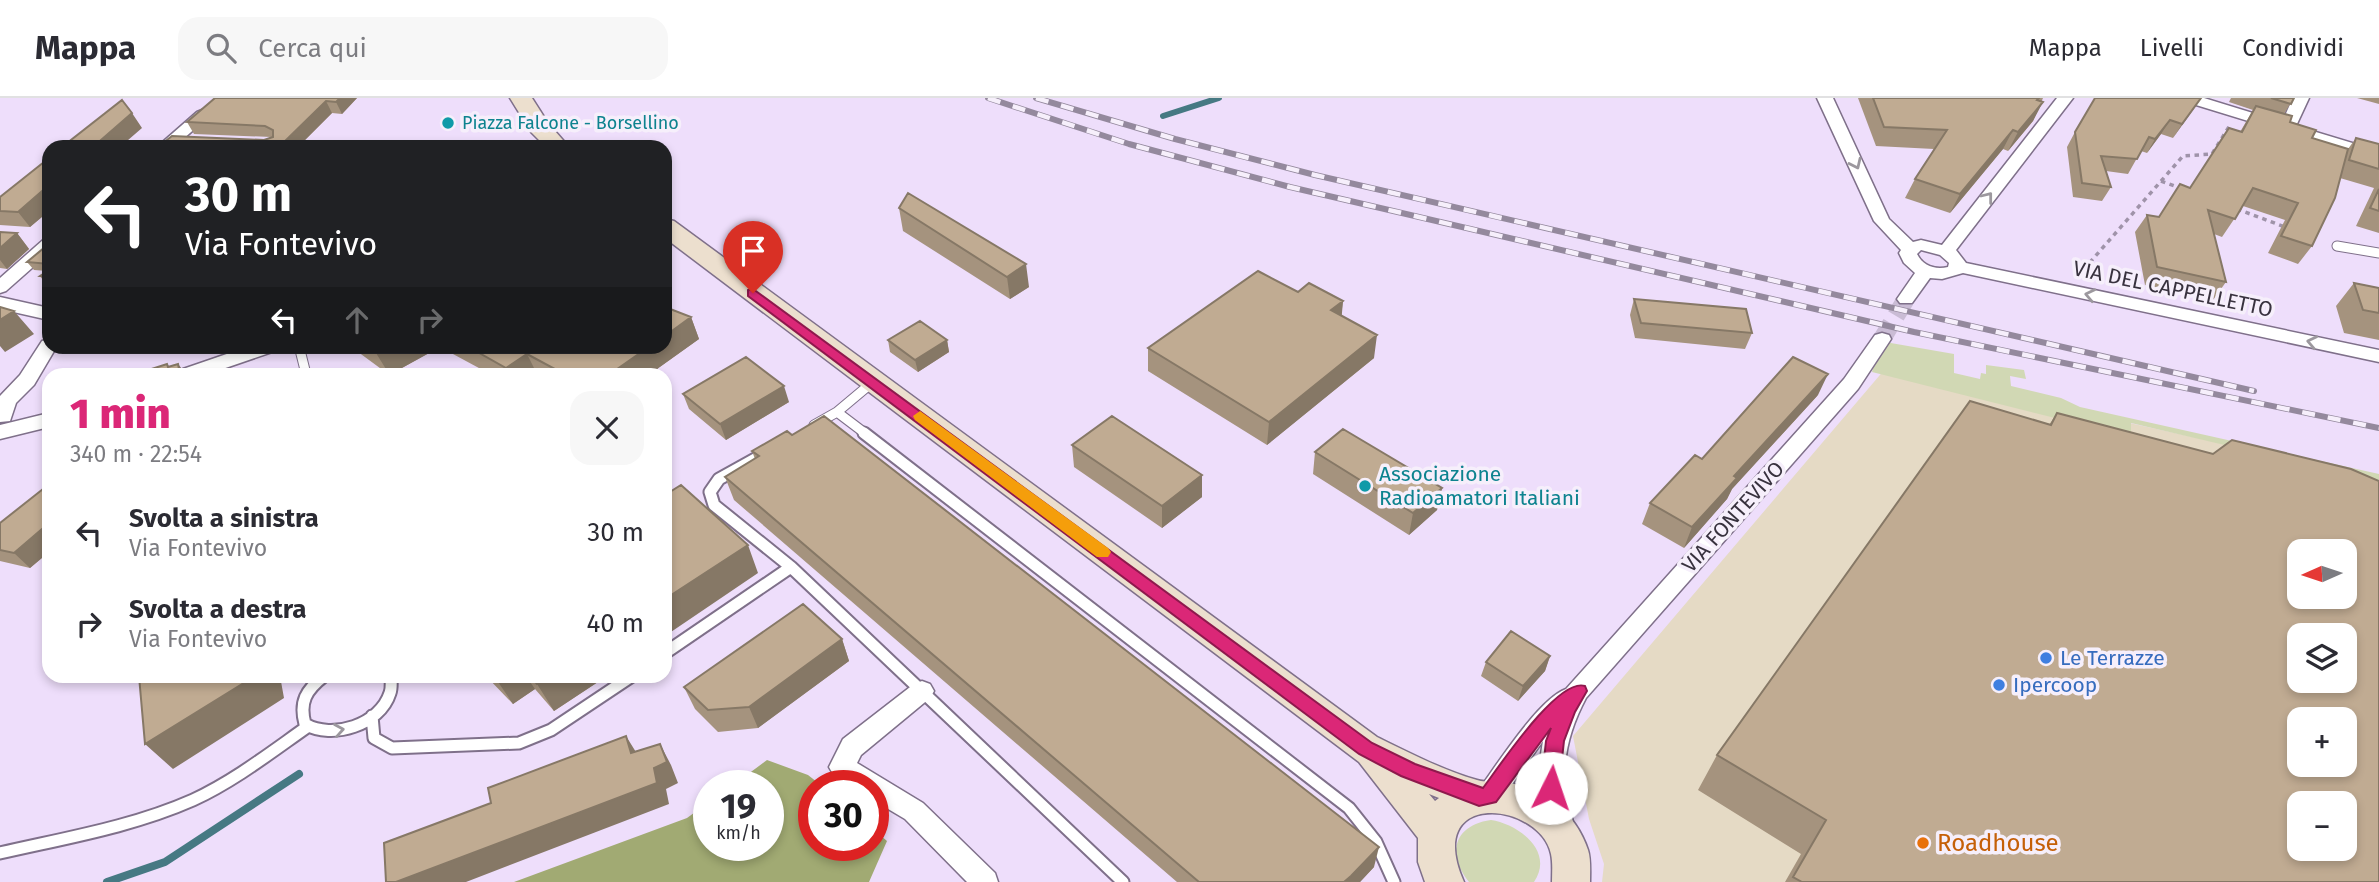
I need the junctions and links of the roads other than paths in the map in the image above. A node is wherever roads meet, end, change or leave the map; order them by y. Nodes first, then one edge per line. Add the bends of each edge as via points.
1 (521, 98) edge
2 (1825, 98) edge
3 (2065, 98) edge
4 (2188, 98) edge
5 (2301, 98) edge
6 (202, 115) edge
7 (2287, 128) junction
8 (177, 140) edge
9 (551, 140) edge
10 (2379, 156) edge
11 (672, 235) edge
12 (2337, 246) dead end
13 (1910, 249) junction
14 (42, 250) edge
15 (1946, 251) junction
16 (2379, 253) edge
17 (1958, 267) junction
18 (1926, 271) junction
19 (0, 287) edge
20 (1906, 299) tunnel mouth
21 (0, 303) edge
22 (42, 312) edge
23 (1882, 339) tunnel mouth
24 (43, 354) edge
25 (248, 354) edge
26 (2379, 356) edge
27 (207, 368) edge
28 (874, 381) junction
29 (837, 412) junction
30 (2, 416) edge
31 (42, 419) edge
32 (802, 432) edge
33 (778, 446) edge
34 (791, 567) junction
35 (672, 648) edge
36 (316, 683) edge
37 (390, 683) edge
38 (622, 683) edge
39 (922, 691) junction
40 (1578, 691) junction
41 (372, 716) junction
42 (307, 727) junction
43 (1365, 748) junction
44 (847, 770) edge
45 (889, 796) edge
46 (1484, 796) junction
47 (1436, 834) junction
48 (0, 853) edge
49 (1570, 865) edge
50 (1443, 880) edge
51 (985, 882) edge
52 (1123, 882) edge
53 (1394, 882) edge

1 - 9 street
2 -> 13 street via 1882,220
15 -> 3 street
4 - 7 street
5 - 7 street
6 - 8 street
7 - 10 street
11 - 28 street
12 - 16 lane
13 - 15 street via 1930,246
13 - 18 street via 1912,263
14 - 19 street
15 - 17 street
17 - 18 street via 1944,274
26 -> 17 street, VIA DEL CAPPELLETTO
18 - 20 street
21 - 22 street
23 - 40 street, VIA FONTEVIVO via 1851,384
24 - 30 street
25 - 27 street
28 - 29 lane
28 - 43 street
29 - 32 lane
29 - 53 lane via 1349,808 1372,833
30 - 31 street
33 - 34 lane via 719,479 710,492 714,505
34 - 35 lane
34 - 39 lane
36 - 42 lane via 301,704 301,718
37 - 41 lane via 384,704
38 - 41 lane via 551,730 519,743 392,748 374,738
39 - 44 street via 852,747 842,767
39 - 52 lane
40 - 46 street, VIA FONTEVIVO via 1549,715
40 - 49 street, VIA FONTEVIVO via 1555,741 1551,765 1553,805
42 -> 41 lane via 337,732
42 - 48 lane via 181,805
43 - 46 street via 1429,779
43 - 47 street
45 - 51 street via 914,811
46 - 47 street via 1460,804 1445,817
46 - 49 street via 1522,801 1542,813 1558,829
47 - 50 street via 1435,854

